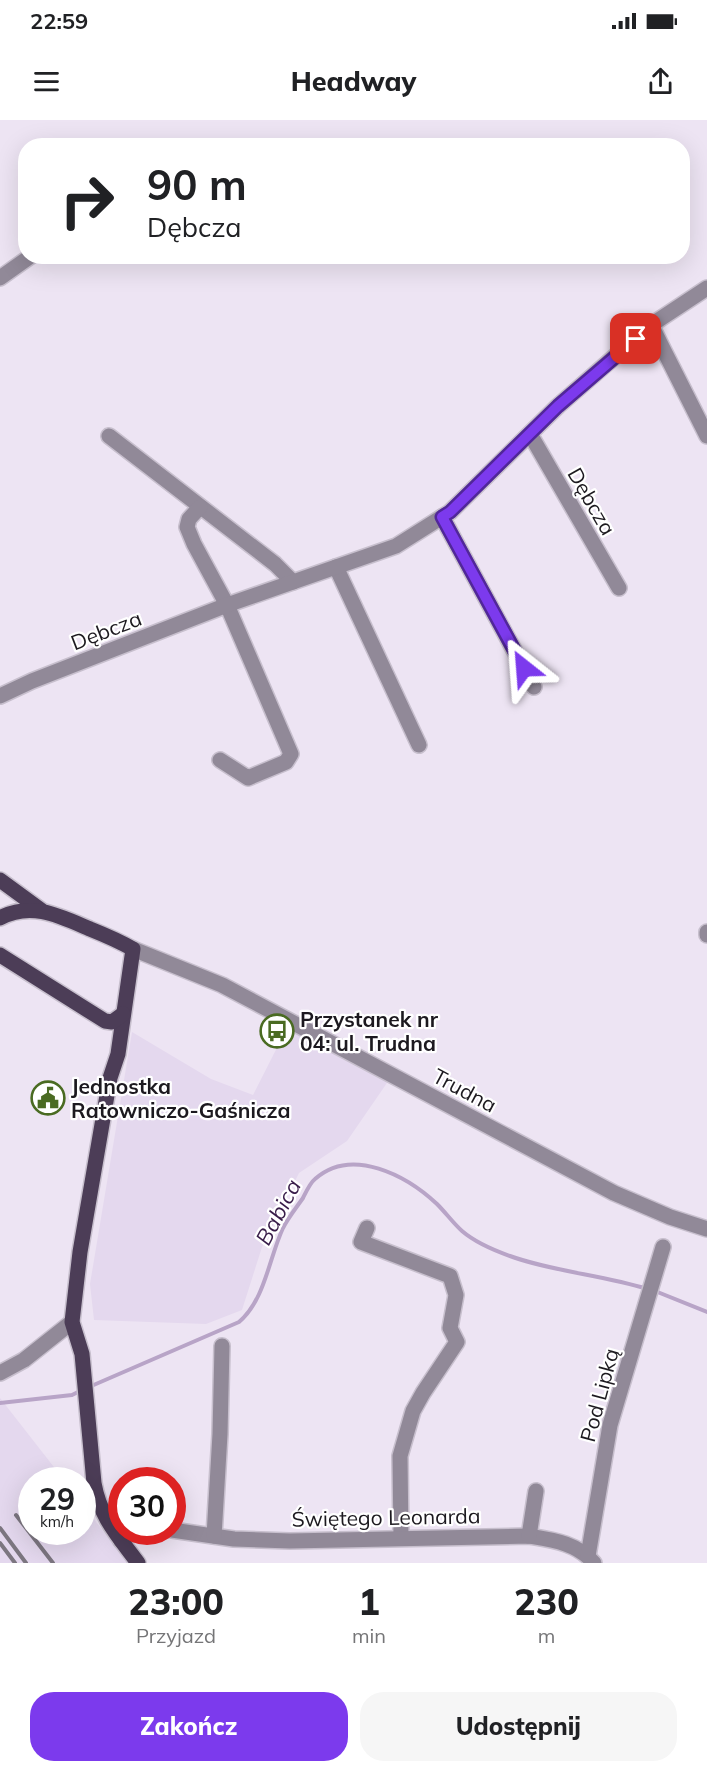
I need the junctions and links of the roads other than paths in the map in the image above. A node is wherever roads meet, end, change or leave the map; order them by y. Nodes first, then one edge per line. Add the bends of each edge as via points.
1 (20, 264) edge
2 (0, 278) edge
3 (707, 288) edge
4 (651, 325) junction
5 (530, 434) junction
6 (109, 436) dead end
7 (707, 436) edge
8 (200, 507) junction
9 (442, 517) junction
10 (336, 567) junction
11 (293, 582) junction
12 (619, 588) dead end
13 (227, 604) junction
14 (534, 687) dead end
15 (0, 696) edge
16 (419, 745) dead end
17 (220, 760) dead end
18 (0, 880) edge
19 (41, 910) junction
20 (0, 918) edge
21 (133, 949) junction
22 (1, 953) edge
23 (123, 1014) junction
24 (105, 1021) junction
25 (110, 1078) junction
26 (367, 1228) dead end
27 (707, 1228) edge
28 (663, 1247) dead end
29 (72, 1322) junction
30 (222, 1346) dead end
31 (0, 1373) edge
32 (536, 1491) dead end
33 (108, 1522) edge
34 (186, 1532) edge
35 (214, 1536) junction
36 (529, 1536) junction
37 (401, 1538) junction
38 (124, 1545) edge
39 (591, 1560) edge
40 (138, 1563) edge

1 - 2 street
3 - 4 street, Dębcza
4 - 5 street, Dębcza
4 - 7 street
5 - 9 street, Dębcza
5 - 12 street, Dębcza
6 - 8 street
8 - 11 street
8 - 13 street via 187,527
9 - 10 street, Dębcza via 396,546
9 - 14 street
10 - 11 street, Dębcza
10 - 16 street
11 - 13 street, Dębcza
13 - 15 street, Dębcza
13 - 17 street via 291,754 286,762 248,778
18 - 19 main road
19 - 20 main road via 22,910
19 - 21 main road, Trudna
21 - 23 main road
21 - 27 street, Trudna via 222,985 614,1193 669,1217
22 - 24 main road
23 - 24 main road via 117,1020
23 - 25 main road via 118,1054
24 - 25 main road via 112,1037
25 - 29 main road
26 - 37 street via 361,1242 450,1276 456,1295 450,1328 457,1342 413,1411 400,1456
28 - 39 street, Pod Lipką via 610,1425
29 - 31 street via 24,1360
29 - 33 main road via 82,1354 96,1492
30 - 35 street
32 - 36 street
34 - 35 street, Świętego Leonarda
35 - 37 street, Świętego Leonarda via 290,1541
36 - 37 street, Świętego Leonarda
36 - 39 street, Świętego Leonarda via 560,1541
38 - 40 main road

